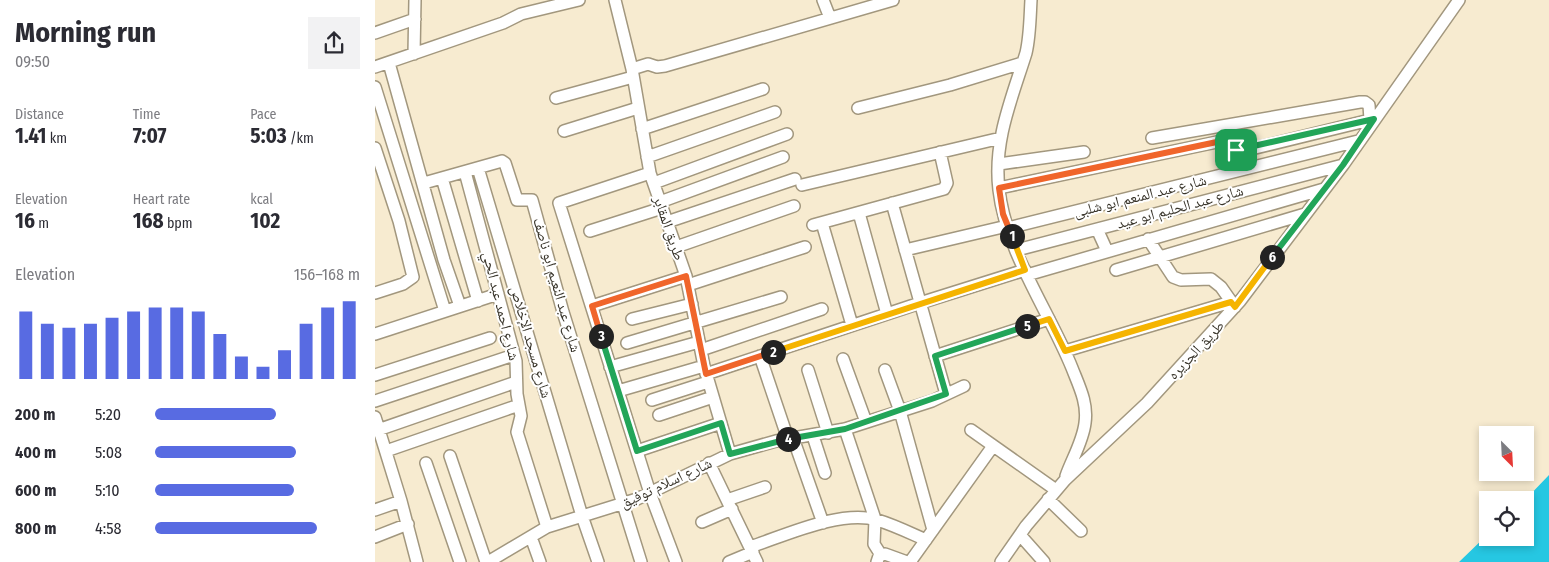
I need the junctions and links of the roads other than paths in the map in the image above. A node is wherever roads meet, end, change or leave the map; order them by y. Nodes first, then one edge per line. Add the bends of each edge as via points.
1 (415, 0) edge
2 (579, 0) edge
3 (615, 0) edge
4 (823, 0) edge
5 (893, 0) edge
6 (1031, 0) edge
7 (1459, 0) edge
8 (830, 18) junction
9 (415, 19) junction
10 (375, 33) edge
11 (414, 54) junction
12 (389, 63) junction
13 (1022, 63) junction
14 (375, 67) edge
15 (632, 73) junction
16 (375, 87) edge
17 (763, 89) dead end
18 (556, 98) dead end
19 (638, 108) junction
20 (858, 108) dead end
21 (775, 112) dead end
22 (1372, 120) junction
23 (642, 129) junction
24 (564, 131) dead end
25 (787, 134) dead end
26 (1001, 138) junction
27 (1152, 138) dead end
28 (1359, 141) junction
29 (375, 148) edge
30 (940, 152) junction
31 (1084, 152) dead end
32 (647, 157) junction
33 (783, 157) dead end
34 (999, 164) junction
35 (1343, 165) junction
36 (479, 168) junction
37 (465, 172) junction
38 (442, 178) junction
39 (652, 178) junction
40 (424, 183) junction
41 (999, 188) junction
42 (1324, 189) junction
43 (892, 203) junction
44 (661, 205) junction
45 (794, 206) dead end
46 (1177, 208) junction
47 (859, 213) junction
48 (1305, 214) junction
49 (667, 222) junction
50 (1008, 227) junction
51 (1185, 228) junction
52 (1097, 229) junction
53 (590, 231) dead end
54 (1148, 239) junction
55 (676, 247) junction
56 (805, 247) dead end
57 (905, 250) junction
58 (1017, 250) junction
59 (1107, 251) junction
60 (1160, 257) junction
61 (1116, 270) dead end
62 (1026, 272) junction
63 (687, 281) junction
64 (375, 293) edge
65 (498, 294) junction
66 (781, 297) dead end
67 (478, 301) junction
68 (920, 302) junction
69 (692, 304) junction
70 (1233, 304) junction
71 (460, 306) junction
72 (592, 306) junction
73 (822, 309) dead end
74 (445, 311) junction
75 (887, 314) junction
76 (632, 319) dead end
77 (1049, 319) junction
78 (695, 324) junction
79 (852, 325) junction
80 (375, 334) edge
81 (490, 338) dead end
82 (627, 343) dead end
83 (700, 346) junction
84 (1065, 351) junction
85 (515, 356) junction
86 (760, 356) junction
87 (935, 356) junction
88 (843, 359) dead end
89 (610, 366) junction
90 (808, 370) dead end
91 (885, 370) dead end
92 (375, 374) edge
93 (706, 374) junction
94 (516, 382) junction
95 (964, 386) dead end
96 (618, 391) junction
97 (946, 394) junction
98 (713, 397) junction
99 (652, 400) dead end
100 (375, 401) edge
101 (519, 405) junction
102 (900, 411) junction
103 (659, 414) dead end
104 (375, 417) edge
105 (866, 422) junction
106 (721, 423) junction
107 (845, 429) junction
108 (377, 430) edge
109 (971, 430) dead end
110 (828, 433) junction
111 (813, 436) junction
112 (791, 439) junction
113 (993, 446) junction
114 (382, 451) edge
115 (637, 451) junction
116 (730, 454) junction
117 (450, 456) dead end
118 (426, 463) dead end
119 (709, 463) junction
120 (825, 473) dead end
121 (1065, 480) junction
122 (765, 487) dead end
123 (650, 493) junction
124 (1052, 495) junction
125 (401, 500) junction
126 (729, 504) junction
127 (623, 505) junction
128 (375, 510) edge
129 (582, 516) junction
130 (875, 519) junction
131 (702, 522) dead end
132 (823, 523) junction
133 (408, 524) junction
134 (547, 527) junction
135 (1081, 531) dead end
136 (930, 535) junction
137 (1020, 535) junction
138 (375, 537) edge
139 (531, 537) junction
140 (753, 554) edge
141 (879, 558) edge
142 (417, 562) edge
143 (460, 562) edge
144 (487, 562) edge
145 (540, 562) edge
146 (598, 562) edge
147 (641, 562) edge
148 (676, 562) edge
149 (729, 562) edge
150 (909, 562) edge
151 (1001, 562) edge
152 (1044, 562) edge

1 - 9 street
2 - 11 street via 521,14
3 - 15 street, طريق المقابر
4 - 8 street
5 - 8 street
6 - 13 street via 1030,26
7 - 22 street, طريق الجزيره
8 - 15 street via 665,66 649,64
9 - 10 street
9 - 11 street
11 - 12 street
12 - 14 street
12 - 40 street
13 - 20 street
13 - 26 street via 1005,114
15 - 18 street
15 - 19 street, طريق المقابر
16 - 74 street
17 - 23 street
19 - 23 street, طريق المقابر
19 - 24 street
21 - 32 street
22 - 27 street via 1369,105 1360,102
22 - 28 street, طريق الجزيره
22 - 41 street via 1238,152 1231,139
23 - 32 street, طريق المقابر
25 - 39 street
26 - 30 street
26 - 34 street
28 - 35 street, طريق الجزيره
28 - 50 street, شارع عبد المنعم ابو شلبى
29 - 64 street via 413,277 410,281
30 - 43 street via 946,187
30 - 49 street via 799,182
31 - 34 street
32 - 39 street, طريق المقابر
33 - 44 street
34 - 41 street
35 - 42 street, طريق الجزيره
35 - 46 street, شارع عبد الحليم ابو عيد
36 - 37 street, شارع عبد النعيم ابو ناصف
36 - 127 street, شارع عبد النعيم ابو ناصف via 504,162 517,200 532,200
36 - 129 street, شارع مسجد الإخلاص
37 - 38 street, شارع عبد النعيم ابو ناصف
37 - 65 street, شارع احمد عبد الحي
38 - 40 street, شارع عبد النعيم ابو ناصف
38 - 67 street
39 - 44 street, طريق المقابر
39 - 72 street via 560,201
40 - 71 street
41 - 50 street
42 - 48 street, طريق الجزيره
42 - 51 street
43 - 47 street
43 - 57 street
44 - 49 street, طريق المقابر
44 - 53 street
45 - 55 street
46 - 51 street
46 - 52 street, شارع عبد الحليم ابو عيد
47 - 75 street
47 - 79 street via 817,224
48 - 60 street
48 - 70 street, طريق الجزيره
49 - 55 street, طريق المقابر
50 - 57 street, شارع عبد المنعم ابو شلبى
50 - 58 street
51 - 54 street
52 - 58 street, شارع عبد الحليم ابو عيد
52 - 59 street
54 - 59 street
54 - 60 street
55 - 63 street, طريق المقابر
56 - 63 street
57 - 68 street
58 - 62 street
59 - 62 street
60 - 61 street
60 - 70 street via 1177,280 1211,279
62 - 68 street
62 - 77 street
63 - 69 street, طريق المقابر
63 - 72 street
65 - 67 street
65 - 85 street, شارع احمد عبد الحي
66 - 78 street
67 - 71 street
68 - 75 street
68 - 87 street
69 - 76 street
69 - 78 street, طريق المقابر
70 - 84 street
70 - 121 street, طريق الجزيره via 1147,402
71 - 74 street
72 - 89 street
73 - 83 street
74 - 80 street
75 - 79 street
77 - 84 street
77 - 87 street
78 - 82 street
78 - 83 street, طريق المقابر
79 - 86 street
81 - 92 street
83 - 89 street
83 - 93 street, طريق المقابر
84 - 121 street via 1082,393 1086,416
85 - 94 street, شارع احمد عبد الحي
85 - 100 street
86 - 93 street
86 - 112 street
87 - 97 street
88 - 105 street
89 - 96 street
90 - 110 street
91 - 102 street
93 - 96 street
93 - 98 street, طريق المقابر
93 - 99 street
94 - 101 street, شارع احمد عبد الحي
94 - 108 street
95 - 97 street, شارع اسلام توفيق
96 - 115 street
97 - 102 street, شارع اسلام توفيق
98 - 103 street
98 - 106 street, طريق المقابر
101 - 114 street
101 - 134 street, شارع احمد عبد الحي via 521,416 517,432
102 - 105 street, شارع اسلام توفيق
102 - 136 street
104 - 108 street
105 - 107 street, شارع اسلام توفيق
106 - 115 street
106 - 116 street, طريق المقابر
107 - 110 street, شارع اسلام توفيق
107 - 130 street
108 - 114 street
109 - 113 street
110 - 111 street, شارع اسلام توفيق
111 - 112 street, شارع اسلام توفيق
111 - 120 street
112 - 116 street, شارع اسلام توفيق
112 - 132 street
113 - 124 street
113 - 136 street
114 - 125 street
115 - 123 street
116 - 119 street, شارع اسلام توفيق
117 - 144 street
118 - 143 street
119 - 123 street, شارع اسلام توفيق
119 - 126 street
121 - 124 street, طريق الجزيره
122 - 126 street
123 - 127 street, شارع اسلام توفيق
123 - 148 street
124 - 135 street
124 - 137 street, طريق الجزيره
125 - 128 street
125 - 133 street
126 - 131 street
126 - 140 street
127 - 129 street, شارع اسلام توفيق
127 - 147 street
129 - 134 street, شارع اسلام توفيق
129 - 146 street, شارع مسجد الإخلاص
130 - 132 street
130 - 136 street
130 - 141 street via 874,544
132 - 140 street
133 - 138 street
133 - 142 street
134 - 139 street, شارع اسلام توفيق
136 - 150 street
137 - 151 street, طريق الجزيره
137 - 152 street
139 - 144 street, شارع اسلام توفيق
139 - 145 street
140 - 149 street
141 - 150 street

